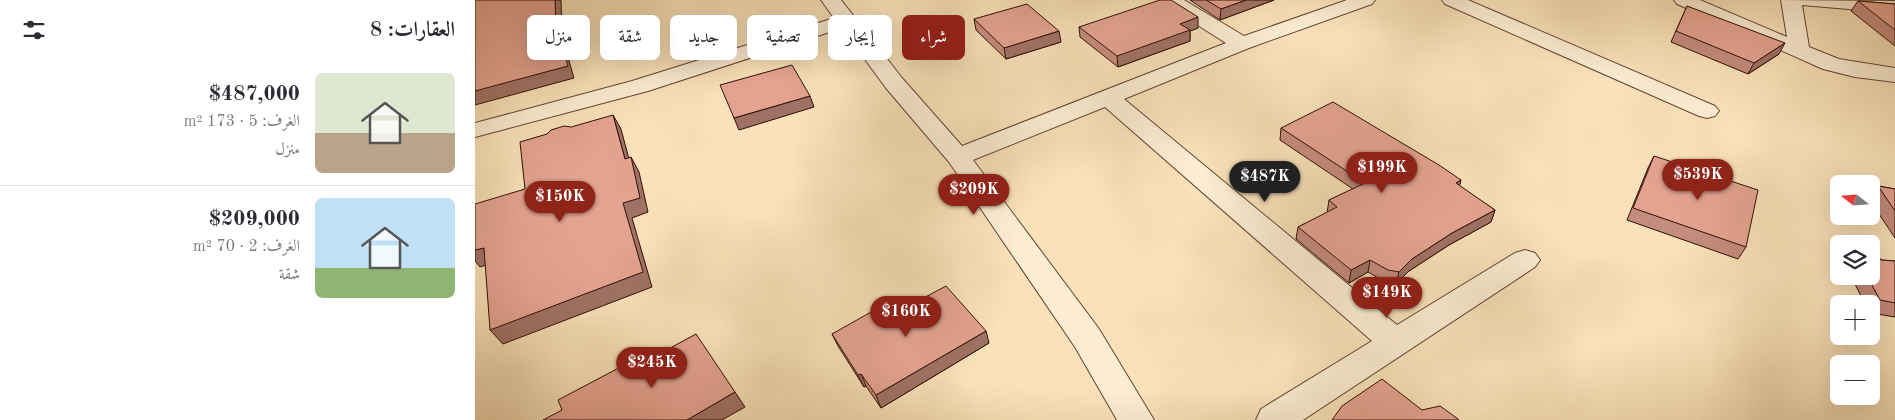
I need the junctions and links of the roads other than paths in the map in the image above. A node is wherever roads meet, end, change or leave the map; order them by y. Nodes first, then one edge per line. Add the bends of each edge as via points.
1 (1171, 0) edge
2 (1365, 0) edge
3 (1452, 0) edge
4 (1684, 0) edge
5 (1791, 0) edge
6 (1803, 0) edge
7 (1895, 7) edge
8 (838, 10) edge
9 (1242, 44) junction
10 (1799, 49) junction
11 (1895, 75) edge
12 (1108, 97) junction
13 (1707, 110) dead end
14 (475, 130) edge
15 (958, 157) junction
16 (1525, 260) dead end
17 (1395, 342) junction
18 (1136, 420) edge
19 (1274, 420) edge

1 - 9 street
2 - 9 street
3 - 13 street
4 - 10 street
5 - 10 street
6 - 7 street
8 - 14 street via 641,86
8 - 15 street via 894,83
9 - 12 street
10 - 11 street via 1831,64
12 - 15 street
12 - 17 street
15 - 18 street via 1087,338
16 - 17 street
17 - 19 street

